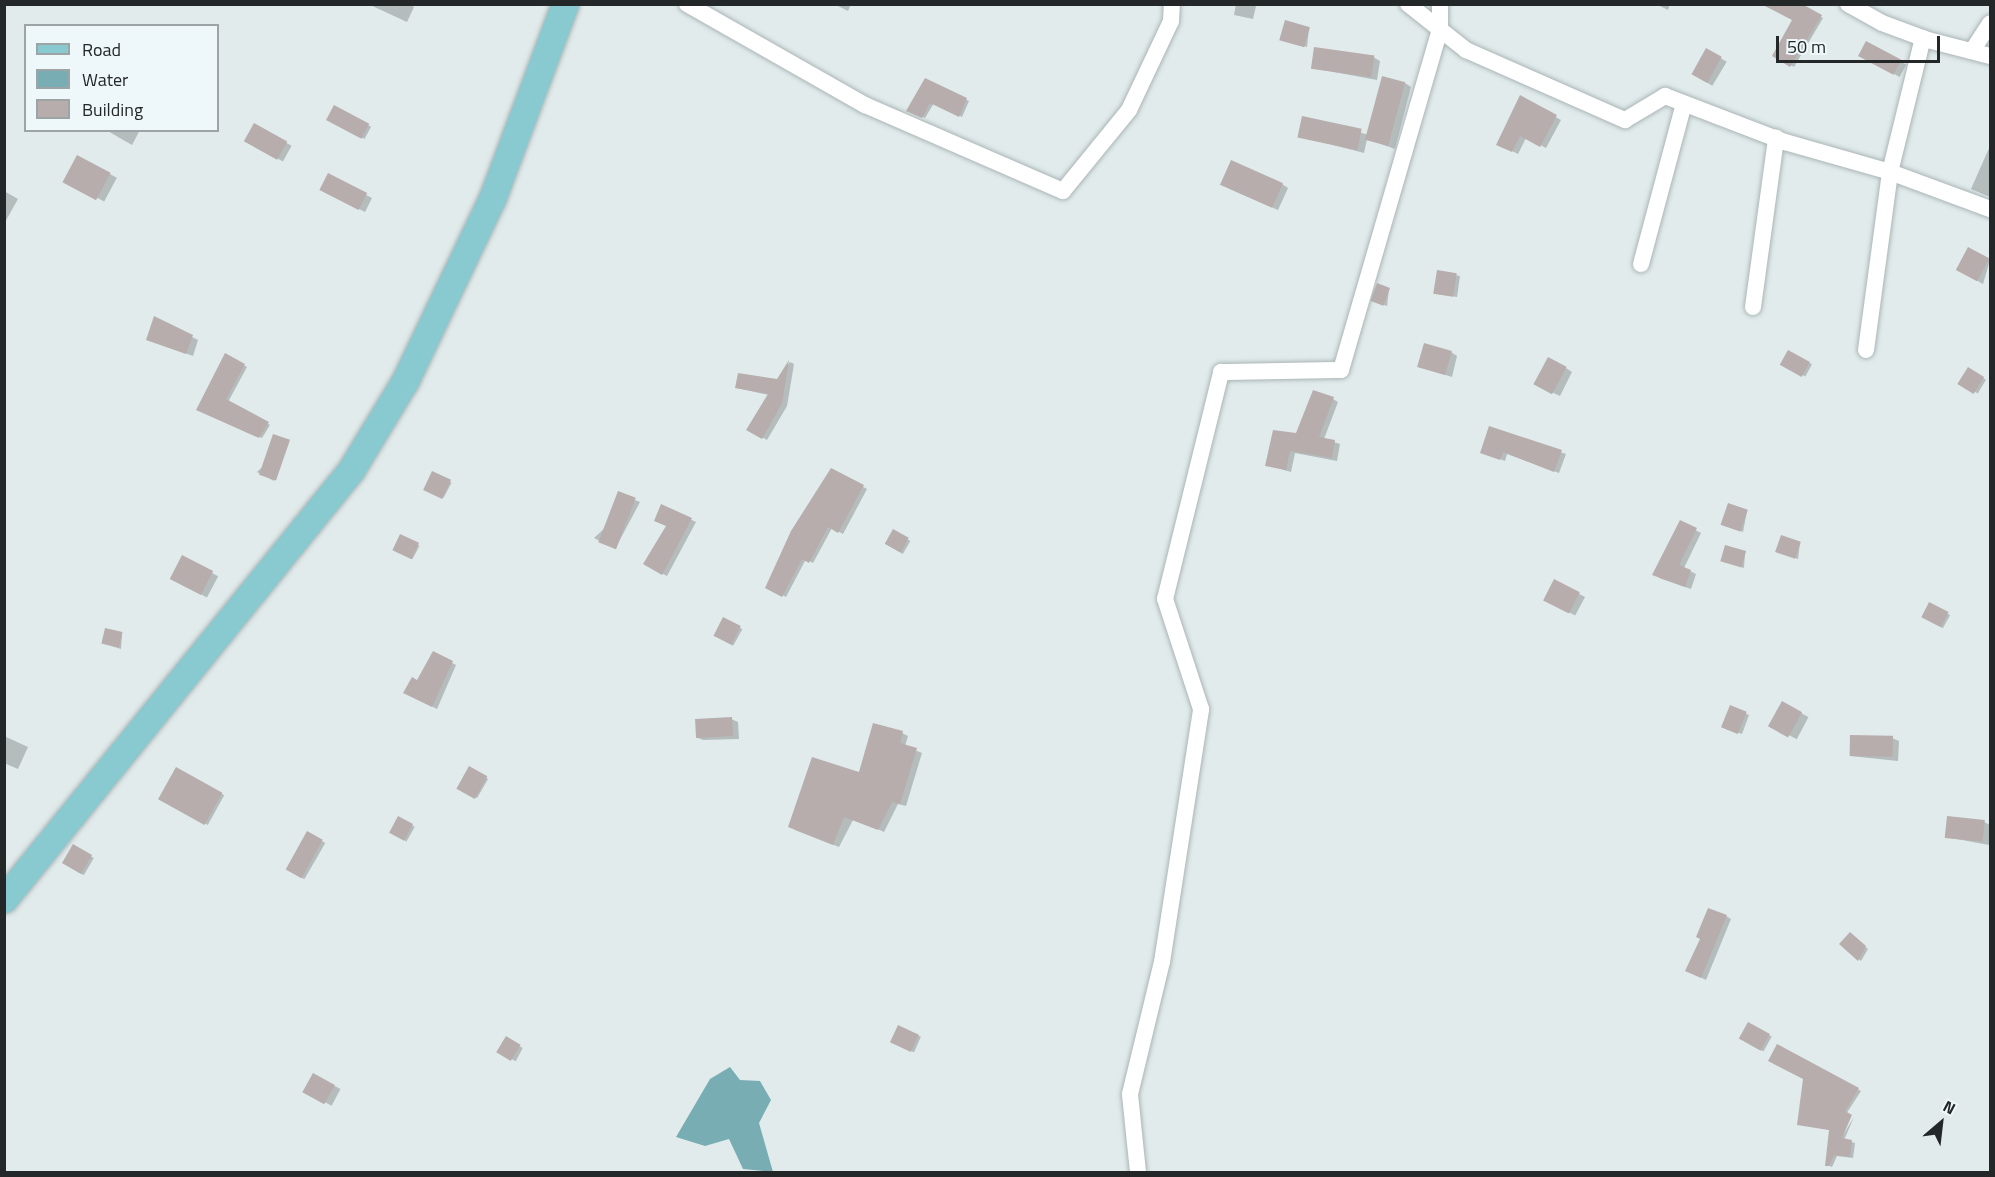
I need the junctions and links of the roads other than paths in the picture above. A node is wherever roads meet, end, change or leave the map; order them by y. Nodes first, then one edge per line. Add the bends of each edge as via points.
1 (565, 4) edge
2 (687, 4) edge
3 (1172, 4) edge
4 (1408, 4) edge
5 (1440, 4) edge
6 (1848, 4) edge
7 (1990, 23) edge
8 (1440, 30) junction
9 (1923, 38) junction
10 (1972, 51) junction
11 (1990, 56) edge
12 (1684, 104) junction
13 (1776, 138) junction
14 (1890, 172) junction
15 (1990, 209) edge
16 (1641, 264) dead end
17 (1753, 307) dead end
18 (1866, 350) dead end
19 (4, 898) edge
20 (1138, 1173) edge

1 - 19 main road via 492,199 405,381 351,470
2 - 3 street via 865,105 1063,191 1129,110 1171,21
4 - 8 street
5 - 8 street
6 - 9 street
7 - 10 street
8 - 12 street via 1466,50 1625,120 1665,96
8 - 20 street via 1341,370 1221,372 1165,599 1201,709 1162,962 1130,1094
9 - 10 street
9 - 14 street
10 - 11 street
12 - 13 street
12 - 16 street
13 - 14 street
13 - 17 street
14 - 15 street
14 - 18 street

